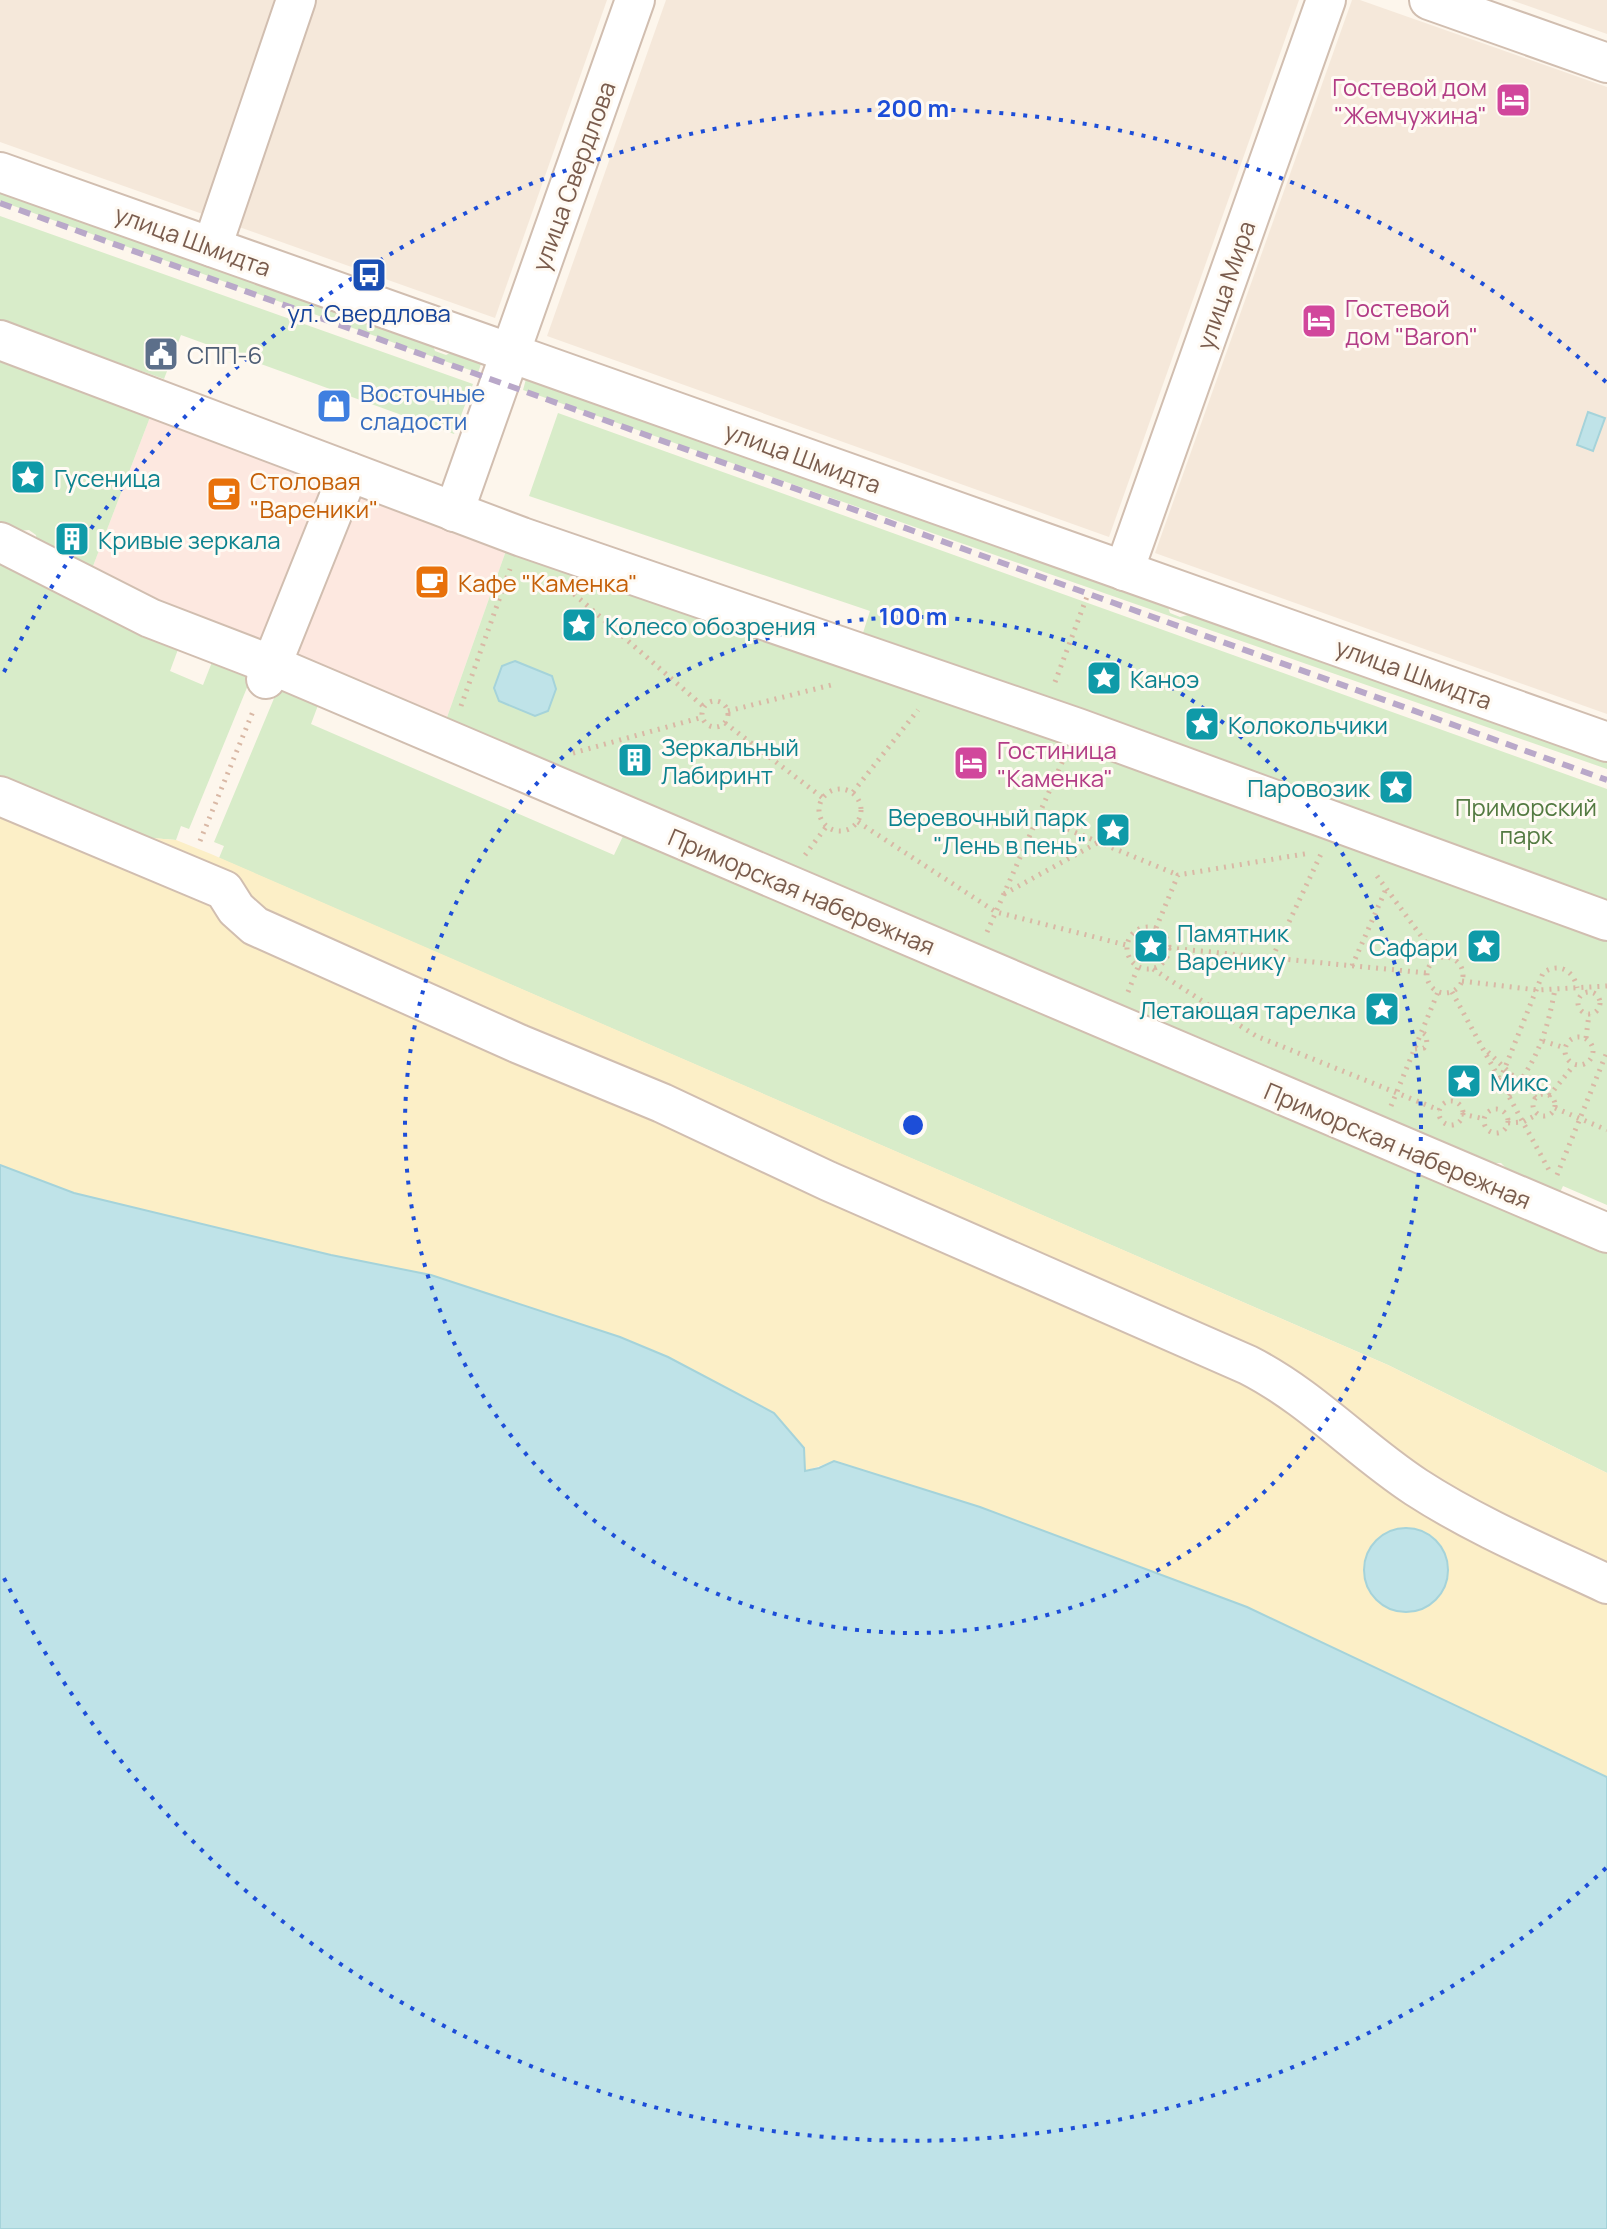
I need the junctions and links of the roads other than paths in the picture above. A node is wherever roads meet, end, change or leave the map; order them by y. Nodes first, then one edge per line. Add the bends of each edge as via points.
1 (296, 0) edge
2 (635, 0) edge
3 (1326, 0) edge
4 (1429, 0) edge
5 (1607, 63) edge
6 (0, 172) edge
7 (212, 247) junction
8 (0, 340) edge
9 (510, 353) junction
10 (349, 472) junction
11 (454, 512) junction
12 (0, 542) edge
13 (1107, 579) junction
14 (269, 672) junction
15 (1607, 742) edge
16 (0, 796) edge
17 (1607, 921) edge
18 (1607, 1233) edge
19 (1607, 1584) edge

1 - 7 street
2 - 9 street, улица Свердлова
3 - 13 street, улица Мира
4 - 5 street
6 - 7 street, улица Шмидта
7 - 9 street, улица Шмидта
8 - 10 street
9 - 11 street, улица Свердлова
9 - 13 street, улица Шмидта
10 - 11 street
10 - 14 street
11 - 17 street via 1078,728
12 - 14 street, Приморская набережная
13 - 15 street, улица Шмидта
14 - 18 street, Приморская набережная via 449,741
16 - 19 street via 224,890 255,926 1248,1365 1302,1397 1414,1486

